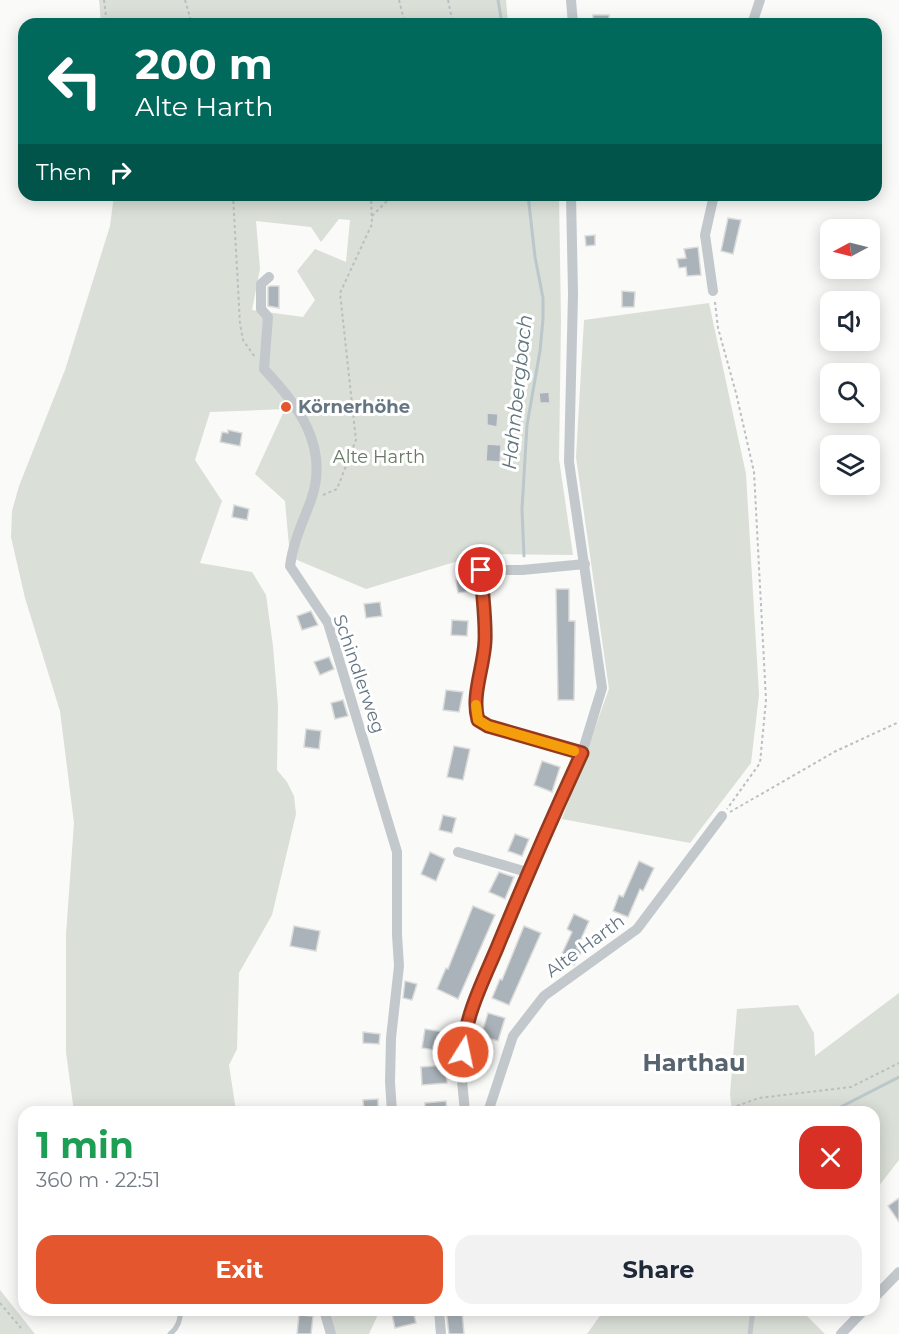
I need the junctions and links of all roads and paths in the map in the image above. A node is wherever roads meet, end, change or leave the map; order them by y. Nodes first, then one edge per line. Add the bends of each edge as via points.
1 (104, 0) edge
2 (185, 0) edge
3 (399, 0) edge
4 (448, 0) edge
5 (571, 0) edge
6 (760, 0) edge
7 (106, 18) edge
8 (190, 18) edge
9 (404, 18) edge
10 (452, 18) edge
11 (572, 18) edge
12 (754, 18) edge
13 (233, 201) edge
14 (371, 201) edge
15 (387, 201) edge
16 (571, 201) edge
17 (713, 201) edge
18 (372, 216) junction
19 (269, 277) dead end
20 (713, 291) joint
21 (264, 369) junction
22 (312, 499) junction
23 (585, 564) junction
24 (899, 722) edge
25 (582, 753) junction
26 (722, 816) junction
27 (458, 852) dead end
28 (527, 872) junction
29 (899, 1063) edge
30 (392, 1106) edge
31 (464, 1106) edge
32 (490, 1106) edge
33 (737, 1106) edge
34 (899, 1272) edge
35 (880, 1292) edge
36 (0, 1303) edge
37 (180, 1316) edge
38 (326, 1316) edge
39 (439, 1316) edge
40 (752, 1316) edge
41 (858, 1316) edge
42 (21, 1328) dead end
43 (170, 1334) edge
44 (331, 1334) edge
45 (441, 1334) edge
46 (750, 1334) edge
47 (841, 1334) edge

1 - 7 path
2 - 8 path
3 - 9 path
4 - 10 path
5 - 11 street
6 - 12 street
13 - 21 path via 240,324 243,340
14 - 18 path
15 - 18 path
16 - 23 street via 569,462
17 - 20 street via 705,235
18 - 22 path via 372,224 340,293 356,440 337,489
19 - 21 street via 261,284 261,309 268,318
20 - 26 path via 718,328 754,472 766,700 760,763
21 - 22 street, Schindlerweg via 302,414 316,454
22 - 30 street, Schindlerweg via 290,566 328,623 397,852 399,966 391,1038
23 - 25 street via 602,688
23 - 25 street via 481,570 485,642 476,712 478,720 488,726
24 - 26 path via 834,752
25 - 28 street
26 - 32 street, Alte Harth via 637,929 543,996 513,1036
27 - 28 street
28 - 31 street via 464,1034 461,1070
29 - 33 path via 851,1087 759,1098
34 - 35 street
36 - 42 path
37 - 43 lane
38 - 44 street
39 - 45 street
40 - 46 lane
41 - 47 street

